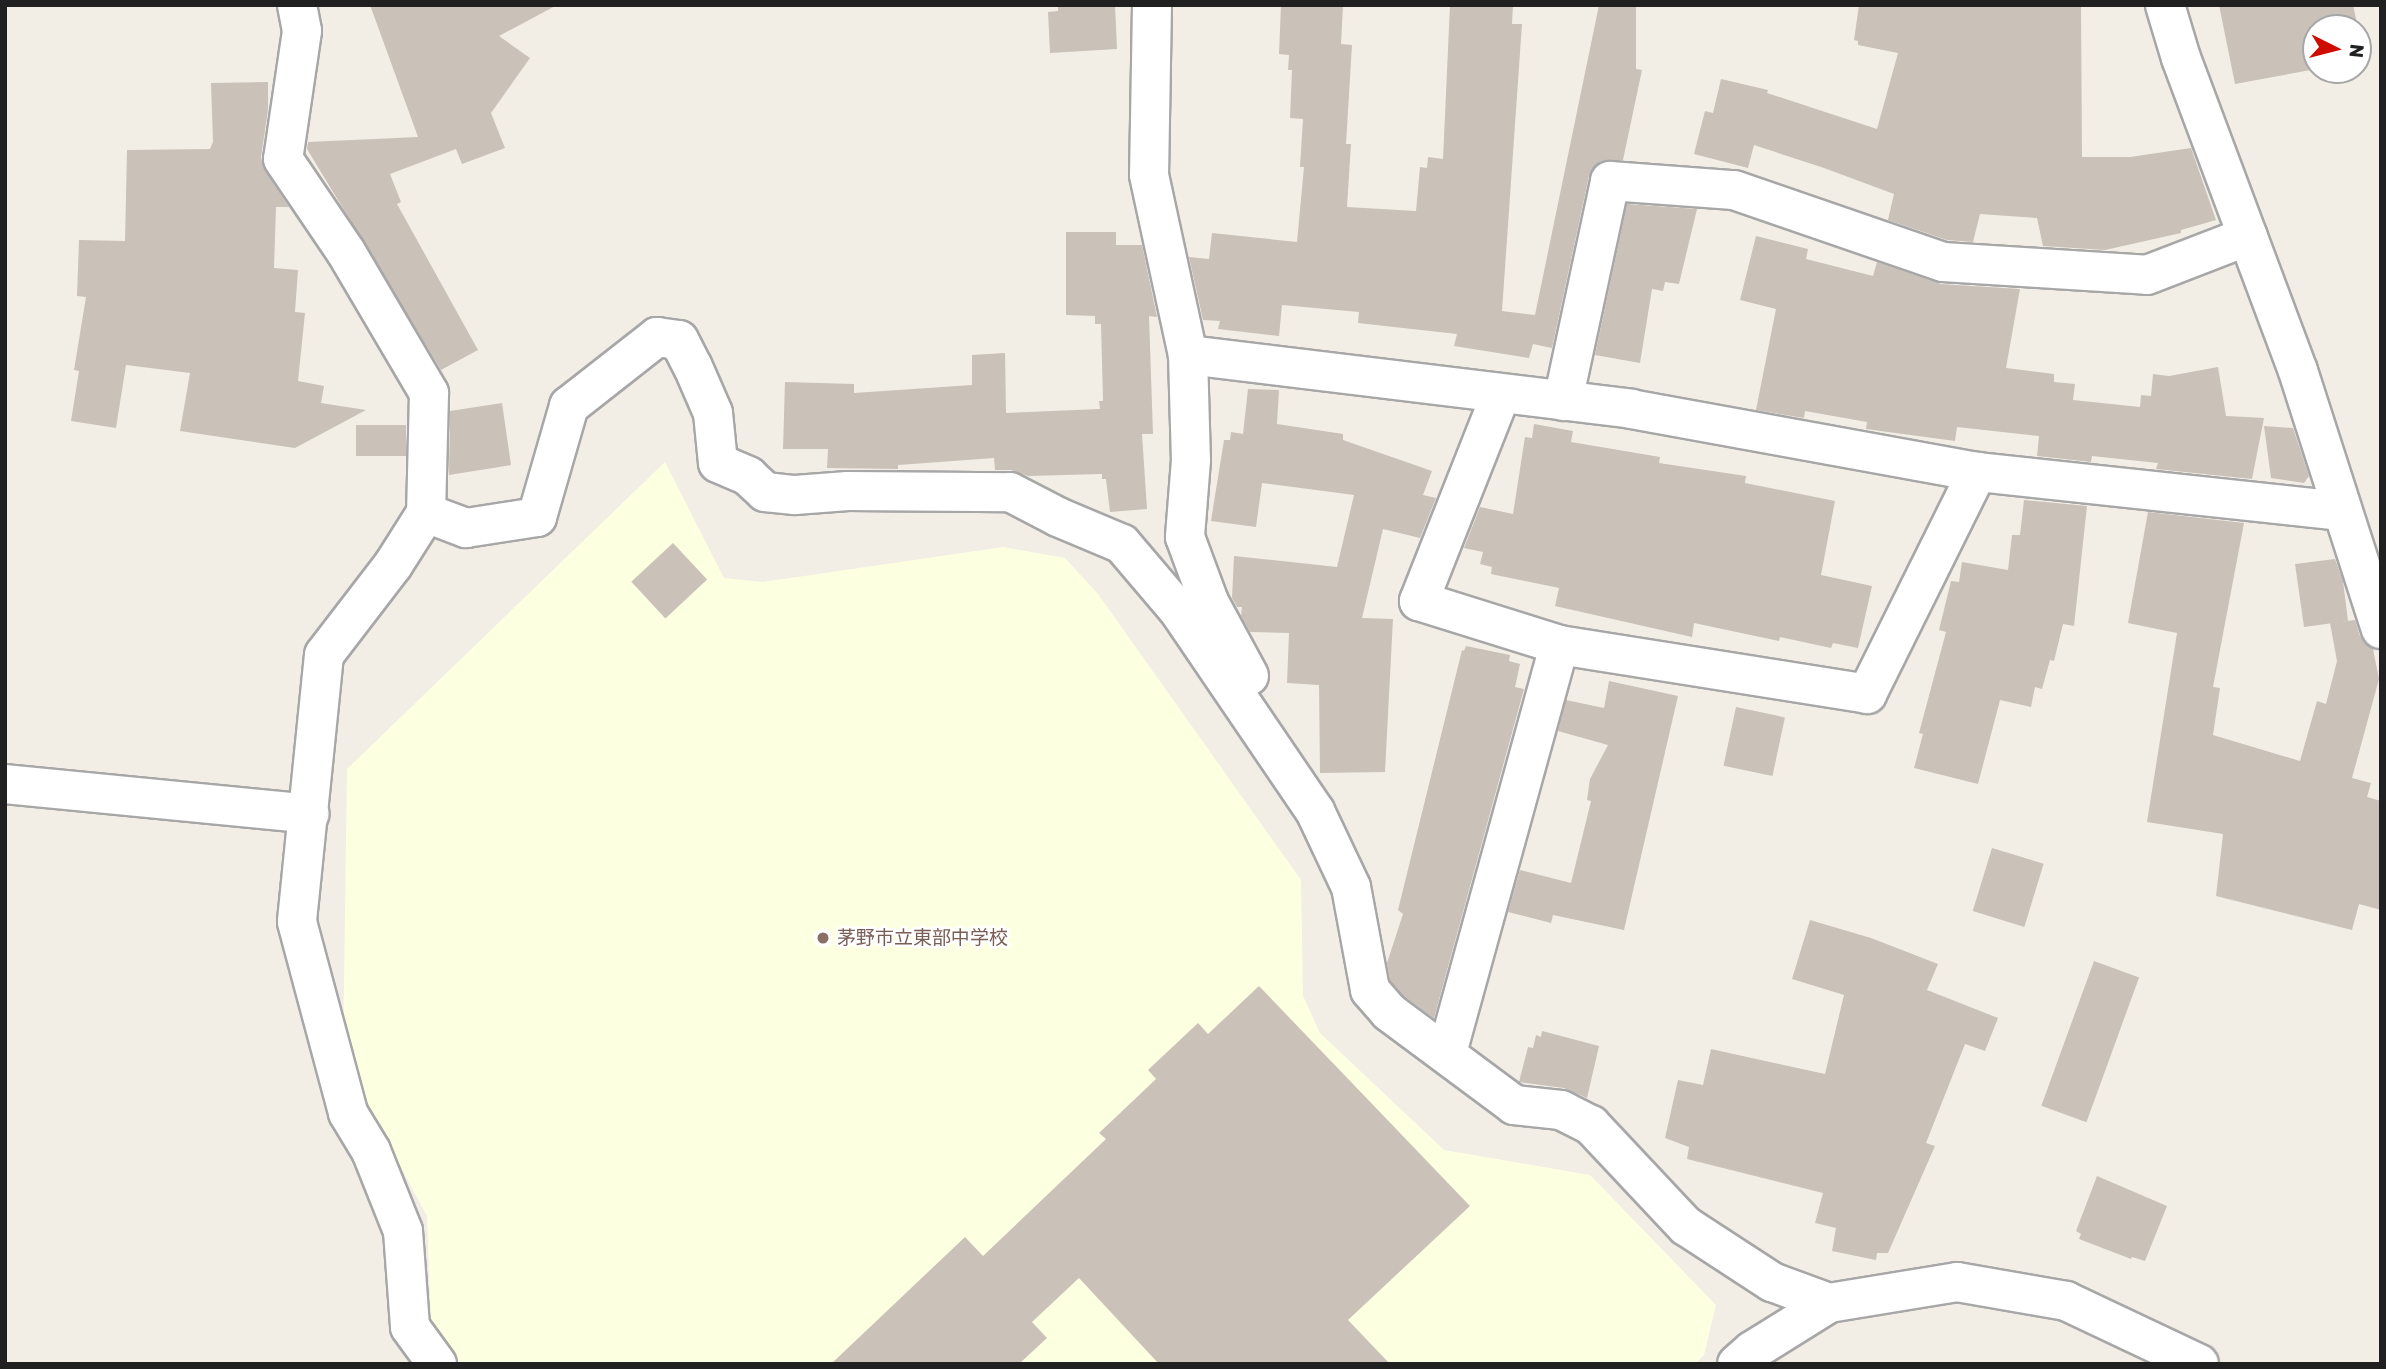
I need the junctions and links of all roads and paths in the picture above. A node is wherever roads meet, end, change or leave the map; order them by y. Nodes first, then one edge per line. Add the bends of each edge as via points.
1 (297, 5) edge
2 (1152, 5) edge
3 (2165, 5) edge
4 (2248, 236) junction
5 (1188, 355) junction
6 (1501, 394) junction
7 (1563, 401) junction
8 (1978, 472) junction
9 (2342, 511) junction
10 (426, 513) junction
11 (2381, 629) edge
12 (1559, 645) junction
13 (1256, 727) junction
14 (5, 784) edge
15 (310, 814) junction
16 (1447, 1053) junction
17 (1829, 1303) junction
18 (437, 1364) edge
19 (1737, 1364) edge
20 (2199, 1364) edge

1 - 10 street via 302,31 283,159 346,252 429,393
2 - 5 street via 1149,176
3 - 4 street
4 - 7 street via 2147,275 1943,262 1734,190 1611,181
4 - 9 street via 2298,371
5 - 6 street
5 - 13 street via 1191,460 1185,537 1209,602 1266,707
6 - 7 street
6 - 12 street via 1419,601
7 - 8 street via 1631,408
8 - 9 street
8 - 12 street via 1867,694
9 - 11 street
10 - 13 street via 466,528 537,517 569,406 657,337 679,340 713,413 718,463 748,476 765,492 795,495 1010,492 1122,544 1179,611
10 - 15 street via 393,565 324,655
12 - 16 street
13 - 16 street via 1315,811 1351,887 1370,990 1389,1012
14 - 15 street
15 - 18 street via 297,922 348,1113 371,1151 403,1230 410,1327
16 - 17 street via 1514,1105 1561,1110 1591,1125 1686,1226 1772,1282
17 - 19 street
17 - 20 street via 1957,1282 2066,1301

